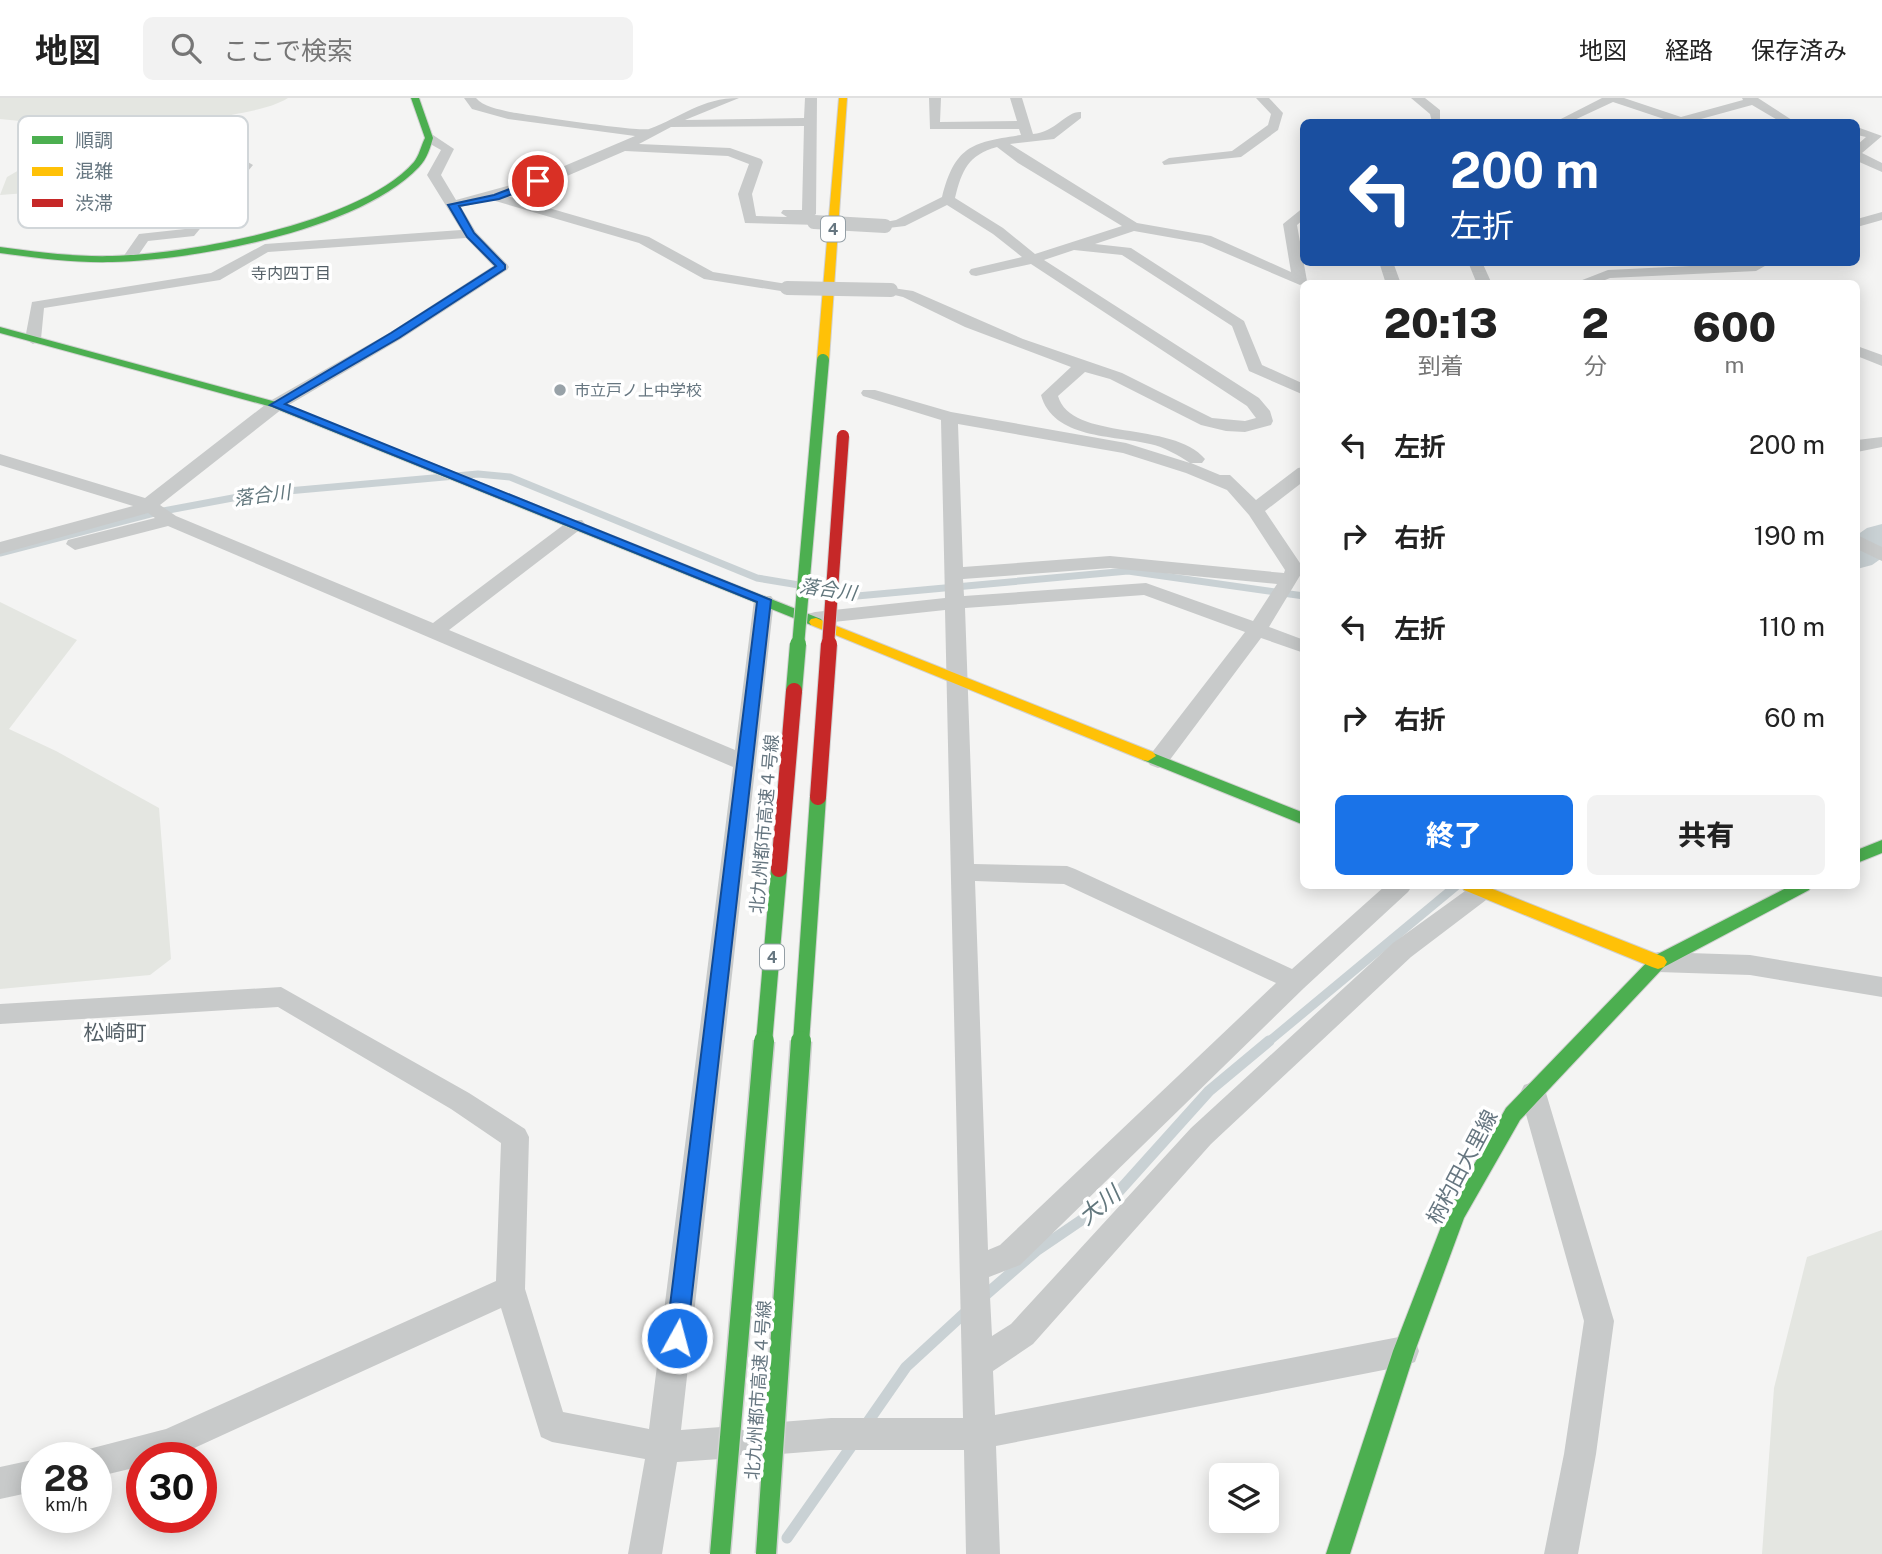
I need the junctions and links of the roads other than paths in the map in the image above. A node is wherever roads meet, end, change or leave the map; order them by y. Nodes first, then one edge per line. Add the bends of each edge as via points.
1 (415, 98) edge
2 (470, 98) edge
3 (733, 98) edge
4 (811, 98) edge
5 (843, 98) edge
6 (935, 98) edge
7 (1016, 98) edge
8 (1262, 98) edge
9 (1417, 98) edge
10 (1751, 100) edge
11 (1077, 115) dead end
12 (1436, 119) edge
13 (1570, 119) edge
14 (1675, 119) edge
15 (1688, 119) edge
16 (1784, 119) edge
17 (810, 122) junction
18 (667, 124) junction
19 (1027, 131) junction
20 (1860, 132) edge
21 (648, 134) junction
22 (429, 138) junction
23 (999, 142) junction
24 (622, 147) junction
25 (1860, 154) edge
26 (1860, 156) edge
27 (1169, 162) dead end
28 (1882, 168) edge
29 (496, 197) junction
30 (948, 199) junction
31 (453, 205) junction
32 (750, 212) junction
33 (854, 213) dead end
34 (1300, 215) edge
35 (1882, 216) edge
36 (1860, 222) edge
37 (1133, 227) junction
38 (193, 228) edge
39 (470, 234) junction
40 (853, 240) dead end
41 (1073, 246) junction
42 (0, 250) edge
43 (130, 257) junction
44 (1033, 259) junction
45 (1728, 266) edge
46 (1746, 266) edge
47 (852, 267) dead end
48 (976, 272) dead end
49 (1303, 280) edge
50 (1588, 280) edge
51 (1660, 280) edge
52 (1300, 281) edge
53 (851, 307) dead end
54 (0, 330) edge
55 (33, 339) junction
56 (1860, 352) edge
57 (1882, 361) edge
58 (1082, 366) junction
59 (1300, 388) edge
60 (869, 393) dead end
61 (276, 405) junction
62 (845, 414) dead end
63 (949, 417) junction
64 (1882, 442) edge
65 (1860, 445) edge
66 (0, 459) edge
67 (1300, 475) edge
68 (1234, 487) junction
69 (148, 505) junction
70 (1254, 510) junction
71 (170, 520) junction
72 (576, 524) junction
73 (1860, 543) edge
74 (0, 548) edge
75 (1882, 555) edge
76 (0, 560) edge
77 (1296, 572) edge
78 (954, 573) junction
79 (764, 600) junction
80 (955, 603) junction
81 (811, 618) junction
82 (1257, 630) junction
83 (433, 633) junction
84 (1300, 646) edge
85 (958, 679) junction
86 (1158, 760) junction
87 (746, 763) junction
88 (1300, 817) edge
89 (1882, 846) edge
90 (1860, 855) edge
91 (961, 872) junction
92 (1397, 889) edge
93 (1473, 889) edge
94 (1476, 889) edge
95 (1797, 889) edge
96 (1658, 962) junction
97 (1295, 981) junction
98 (1882, 987) edge
99 (0, 1014) edge
100 (1533, 1093) junction
101 (973, 1269) junction
102 (510, 1289) junction
103 (1404, 1351) junction
104 (976, 1364) junction
105 (977, 1434) junction
106 (663, 1447) junction
107 (112, 1457) edge
108 (21, 1478) edge
109 (0, 1483) edge
110 (645, 1554) edge
111 (720, 1554) edge
112 (766, 1554) edge
113 (983, 1554) edge
114 (1338, 1554) edge
115 (1561, 1554) edge

1 - 22 main road
2 - 21 street via 476,106 508,115
3 - 18 street via 706,104
4 - 17 street
5 - 111 main road, 北九州都市高速４号線 / 4, bridge
6 - 19 street via 933,126
7 - 19 street
8 - 27 street via 1277,113 1274,127 1236,154
9 - 12 street via 1436,113
10 - 15 street
10 - 16 street
11 - 19 street via 1050,136
13 - 14 street via 1612,98
17 - 18 street
17 - 32 street via 809,214
18 - 21 street
19 - 23 street
20 - 25 street via 1876,136
21 - 24 street
22 - 31 street via 448,149 434,175
22 - 43 main road via 422,156 403,177 343,210 249,239
23 - 30 street via 958,164
23 - 37 street
24 - 29 street
24 - 32 street via 730,152 756,162 745,194
26 - 28 street
29 - 31 street
29 - 58 street, bridge via 644,240 709,276 787,288 905,292 952,316
30 - 32 street, bridge via 885,226 750,220
30 - 44 street
31 - 39 street
33 - 40 main road, 4
34 - 49 street via 1290,224
35 - 36 street
37 - 41 street
37 - 52 street via 1206,239
38 - 43 street via 189,233 144,237
39 - 55 street via 265,248 215,277 37,305
39 - 61 street via 502,267
41 - 44 street
41 - 59 street via 1126,251 1239,324 1255,368
42 - 43 main road via 60,257
44 - 48 street
44 - 58 street via 1253,402 1265,421 1251,427 1223,425 1185,414 1117,377
45 - 50 street via 1608,274
46 - 51 street
47 - 53 main road, 4
54 - 55 main road
55 - 61 main road
56 - 57 street
58 - 68 street via 1049,395 1055,411 1098,430 1153,439 1185,451
60 - 63 street
61 - 69 street
61 - 72 main road
62 - 112 main road, 北九州都市高速４号線 / 4, bridge
63 - 68 street via 1126,448
63 - 78 street
64 - 65 street
66 - 69 street
67 - 70 street
68 - 70 street
69 - 71 street
69 - 74 street
70 - 77 street
71 - 76 street
71 - 83 street
72 - 79 main road
72 - 83 street
73 - 75 street
77 - 78 street via 1110,562
77 - 82 street
78 - 80 street
79 - 81 main road
79 - 87 street
80 - 81 street
80 - 82 street via 1146,589
80 - 85 street
81 - 85 main road
82 - 84 street
82 - 86 street
83 - 87 street
85 - 86 main road
85 - 91 street
86 - 88 main road
87 - 106 street
89 - 90 main road
91 - 97 street via 1067,875
91 - 101 street
92 - 97 street
93 - 104 street via 1211,1127 1022,1334
94 - 96 main road
95 - 96 main road, 柄杓田大里線
96 - 98 street via 1750,965
96 - 100 main road, 柄杓田大里線
97 - 101 street via 1010,1255
99 - 102 street via 281,997 515,1136
100 - 103 main road, 柄杓田大里線 via 1513,1114 1456,1214
100 - 115 street via 1599,1321
101 - 104 street
102 - 106 street via 552,1426
102 - 107 street via 168,1444
103 - 105 street
103 - 114 main road, 柄杓田大里線
104 - 105 street
105 - 106 street via 831,1434
105 - 113 street
106 - 110 street
108 - 109 street

